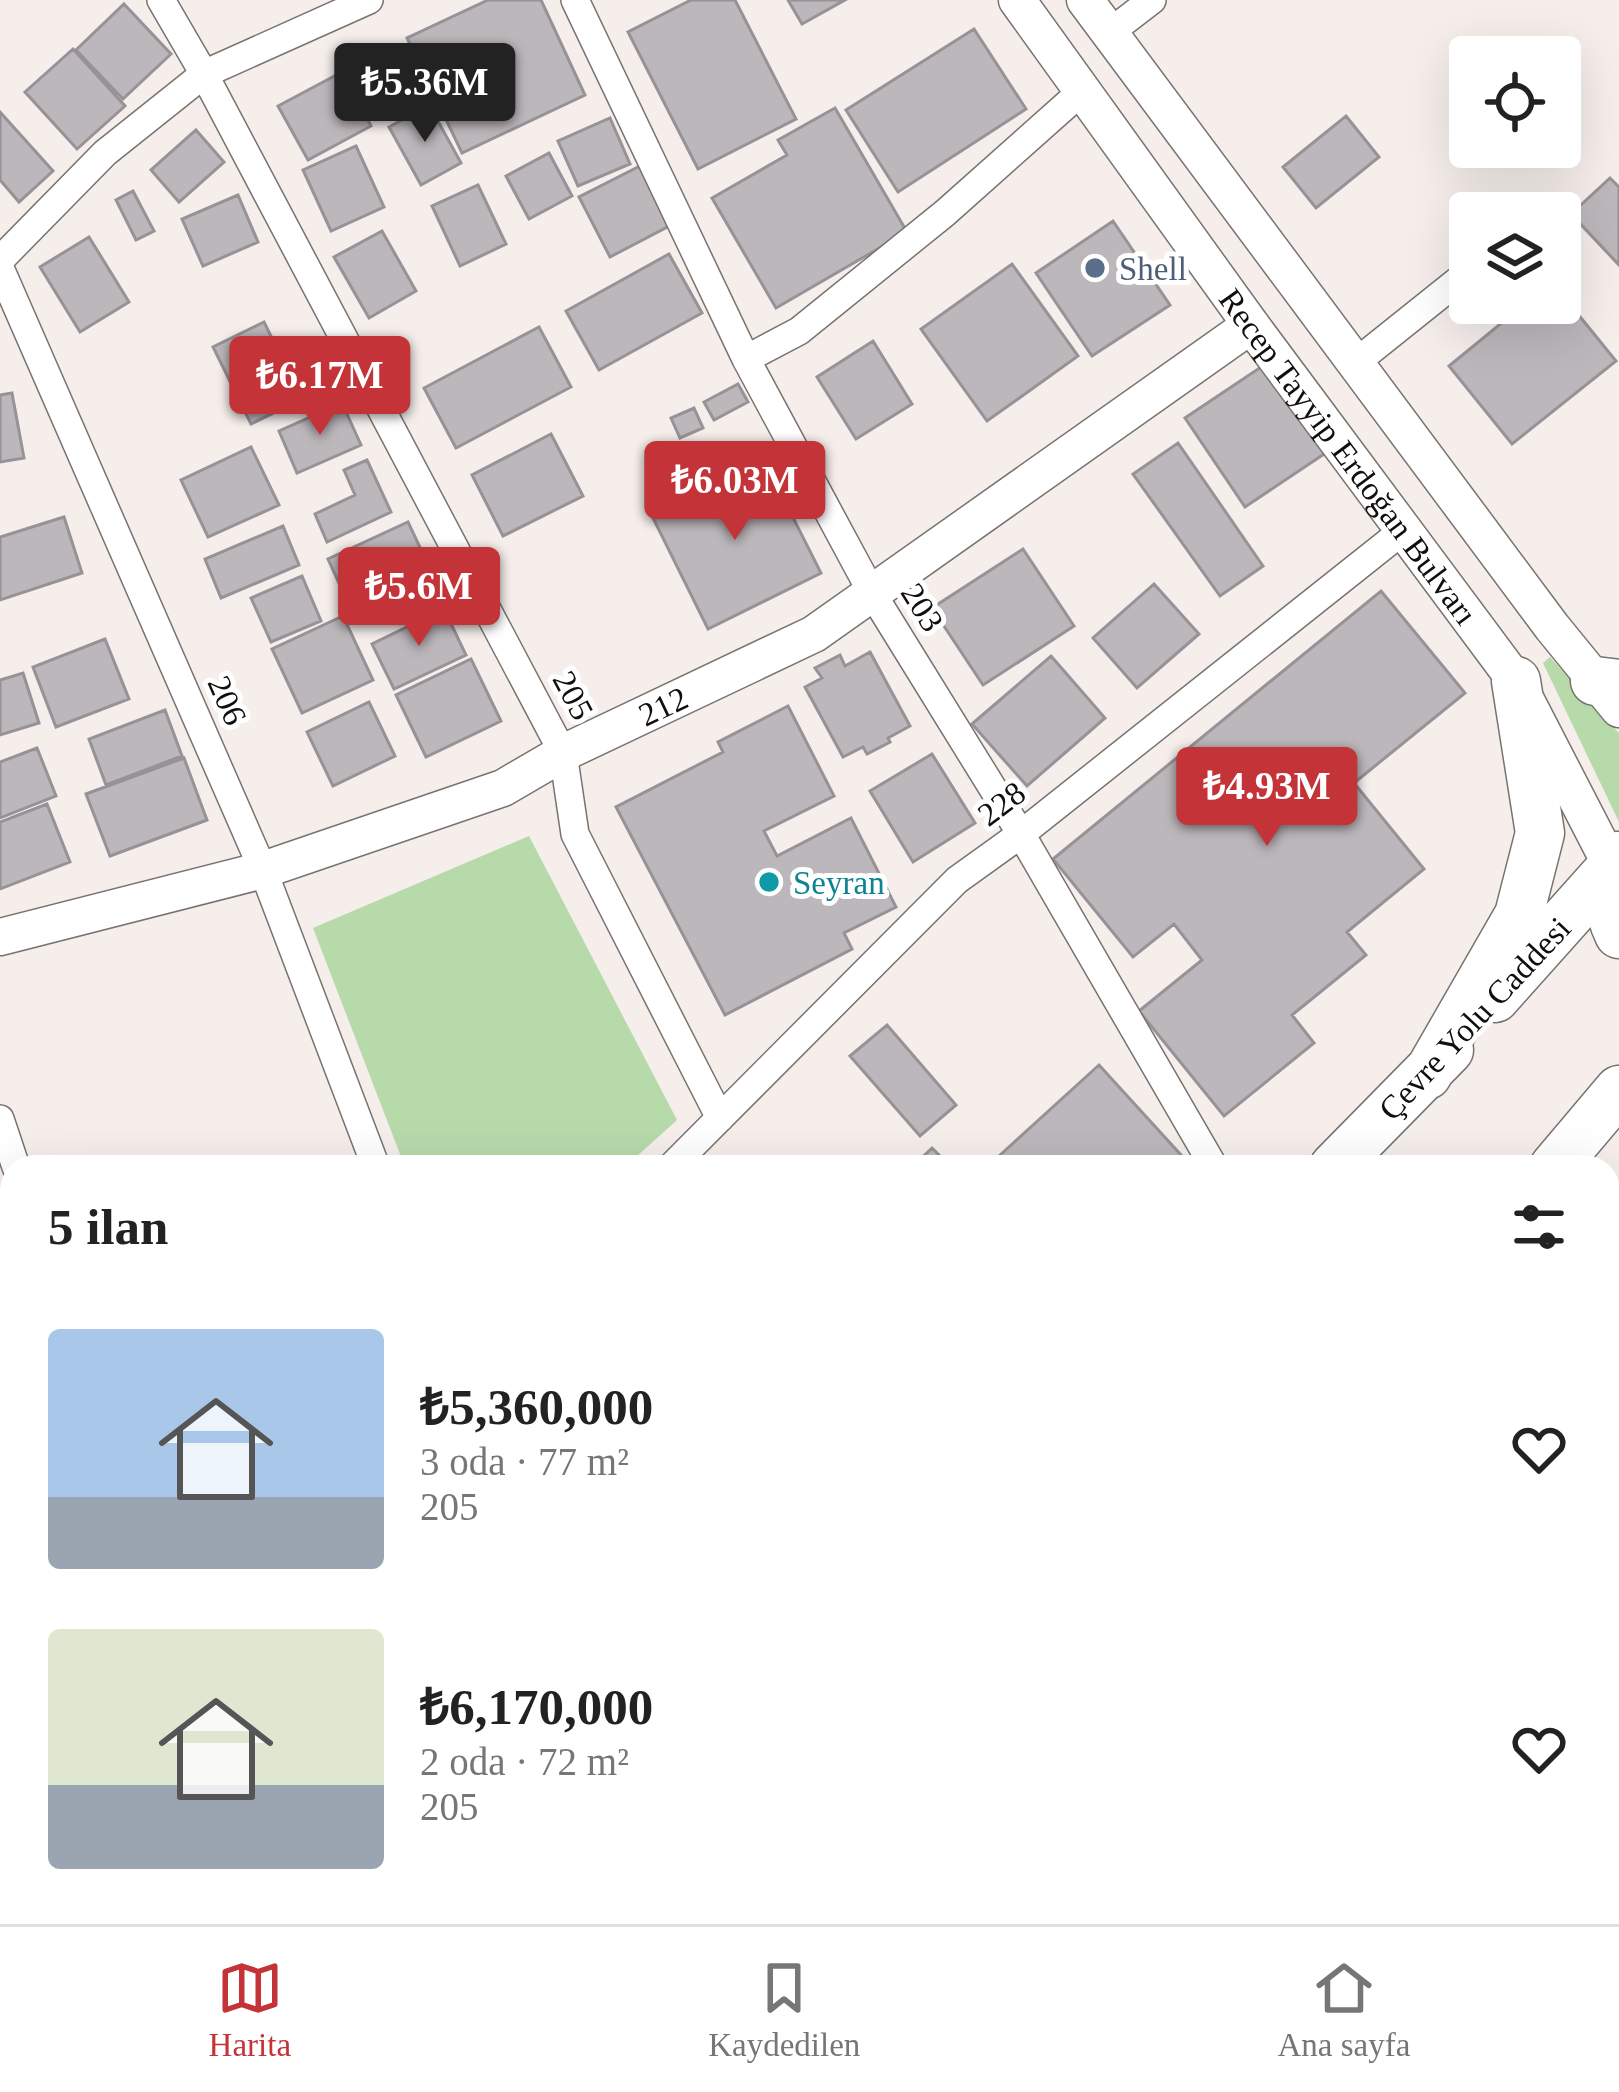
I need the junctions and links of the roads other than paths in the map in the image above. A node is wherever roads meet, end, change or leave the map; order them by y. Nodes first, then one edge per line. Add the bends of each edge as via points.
1 (161, 0) edge
2 (369, 0) edge
3 (575, 0) edge
4 (1017, 0) edge
5 (1085, 0) edge
6 (1152, 0) edge
7 (1109, 33) junction
8 (204, 74) junction
9 (1082, 91) junction
10 (0, 264) edge
11 (1449, 289) edge
12 (1251, 325) junction
13 (746, 359) junction
14 (1355, 363) junction
15 (1405, 529) junction
16 (872, 593) junction
17 (1516, 681) junction
18 (1611, 691) edge
19 (563, 753) junction
20 (1021, 834) junction
21 (1615, 860) edge
22 (263, 870) junction
23 (1619, 934) edge
24 (0, 937) edge
25 (1427, 1075) junction
26 (1619, 1090) edge
27 (720, 1118) junction
28 (0, 1119) edge
29 (12, 1155) edge
30 (371, 1155) edge
31 (683, 1155) edge
32 (1207, 1155) edge
33 (1346, 1155) edge
34 (1564, 1155) edge

1 - 8 street, 205
2 - 8 street
3 - 13 street, 203
4 - 9 street, Recep Tayyip Erdoğan Bulvarı
5 - 7 street, Recep Tayyip Erdoğan Bulvarı
6 - 7 street
7 - 14 street, Recep Tayyip Erdoğan Bulvarı
8 - 10 street via 105,153
8 - 19 street, 205
9 - 12 street, Recep Tayyip Erdoğan Bulvarı
9 - 13 street via 799,331
10 - 22 street, 206
11 - 14 street
12 - 15 street, Recep Tayyip Erdoğan Bulvarı
12 - 16 street, 212
13 - 16 street, 203
14 - 18 street, Recep Tayyip Erdoğan Bulvarı
15 - 17 street, Recep Tayyip Erdoğan Bulvarı
15 - 20 street, 228
16 - 19 street, 212 via 814,634
16 - 20 street, 203
17 - 21 street, Recep Tayyip Erdoğan Bulvarı
17 - 25 highway via 1540,833 1519,915
19 - 22 street, 212 via 502,788
19 - 27 street, 205 via 575,834
20 - 27 street, 228 via 957,880
20 - 32 street, 203
21 - 23 highway via 1608,896
21 - 25 highway, Çevre Yolu Caddesi
22 - 24 street, 212
22 - 30 street, 206
25 - 33 highway, Çevre Yolu Caddesi
26 - 34 highway
27 - 31 street, 228
28 - 29 street

